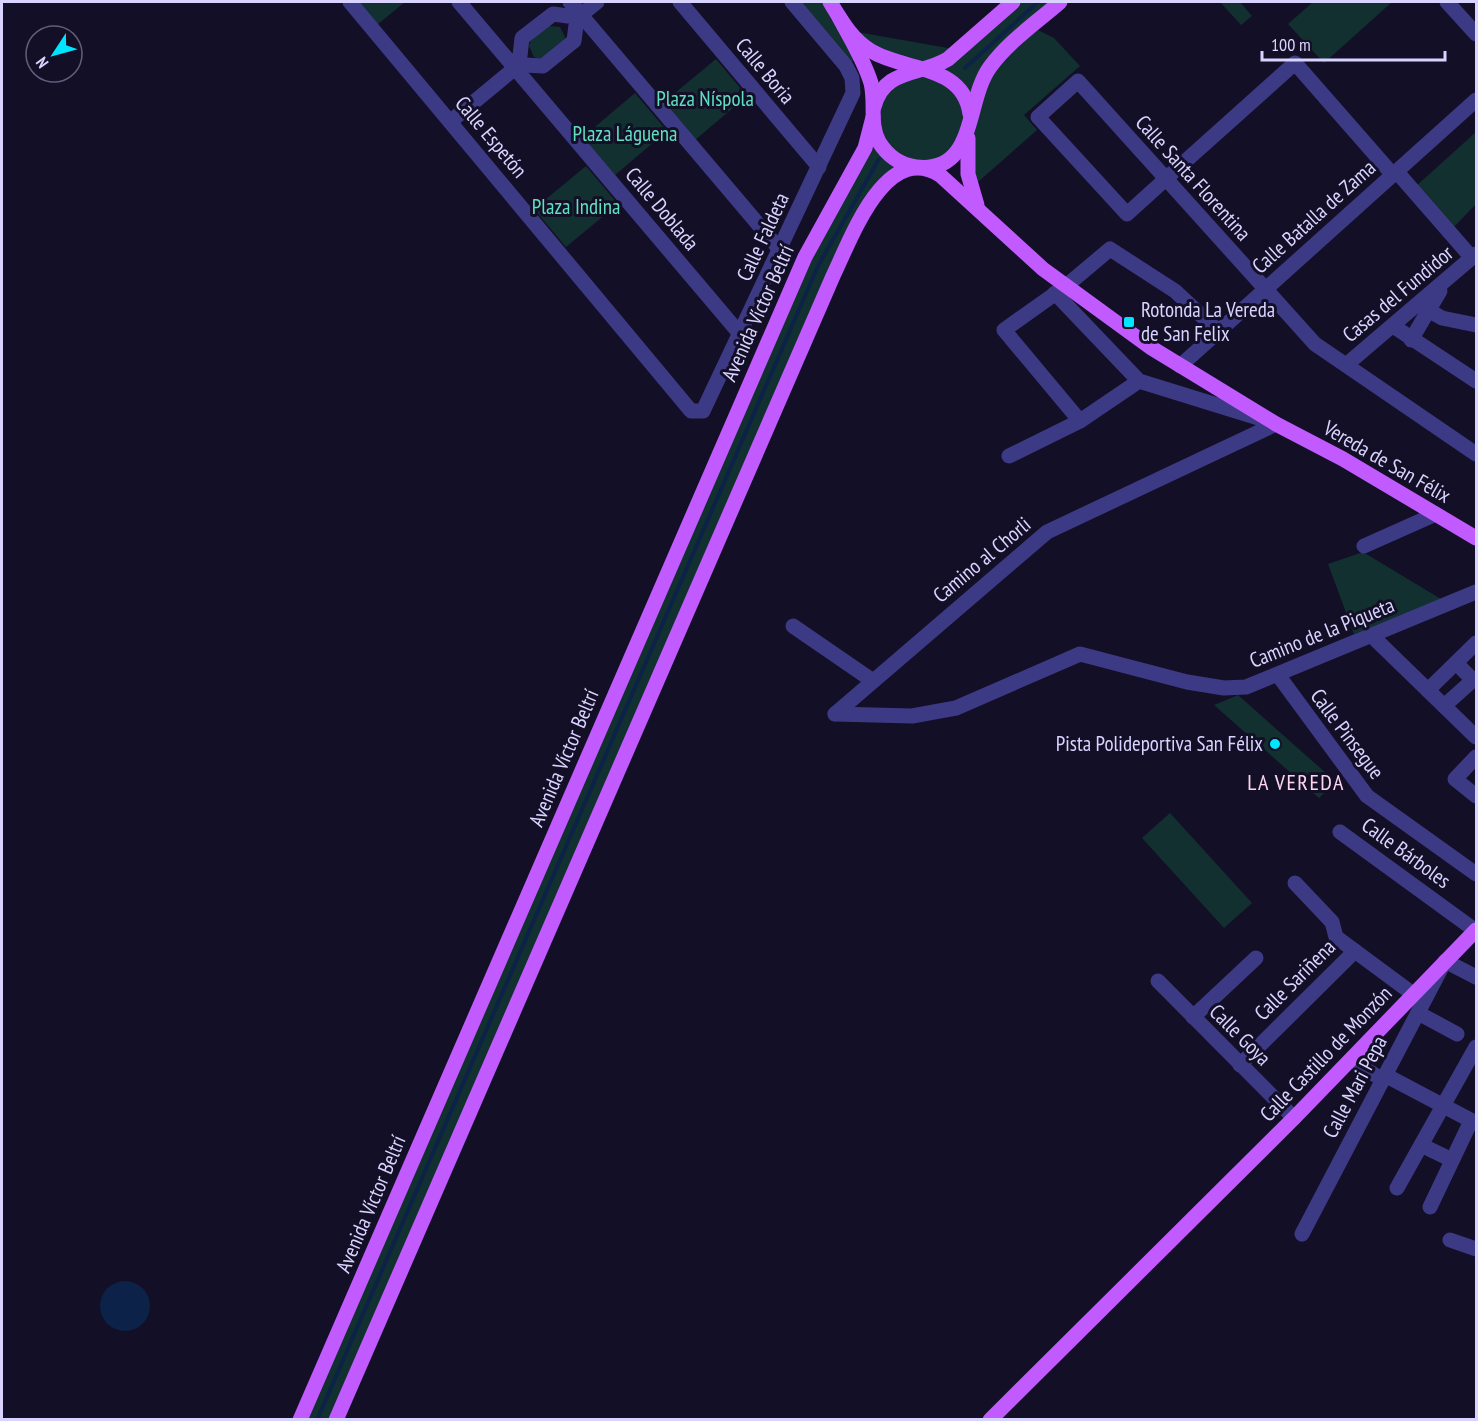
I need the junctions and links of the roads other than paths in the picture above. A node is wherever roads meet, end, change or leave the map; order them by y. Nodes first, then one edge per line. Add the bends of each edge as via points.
1 (350, 2) edge
2 (459, 2) edge
3 (597, 2) edge
4 (680, 2) edge
5 (792, 2) edge
6 (830, 2) edge
7 (1013, 2) edge
8 (1060, 2) edge
9 (1454, 4) edge
10 (576, 14) edge
11 (839, 17) junction
12 (1476, 34) edge
13 (518, 65) junction
14 (920, 70) junction
15 (1476, 100) edge
16 (873, 114) junction
17 (451, 121) junction
18 (970, 125) junction
19 (819, 167) junction
20 (921, 167) junction
21 (1395, 173) junction
22 (1166, 179) junction
23 (984, 215) junction
24 (780, 250) junction
25 (1474, 256) edge
26 (1060, 289) junction
27 (1265, 289) junction
28 (1423, 308) junction
29 (1476, 325) edge
30 (1393, 326) junction
31 (1218, 331) junction
32 (740, 334) junction
33 (1411, 340) junction
34 (1346, 365) junction
35 (1180, 366) junction
36 (1139, 381) junction
37 (1476, 381) edge
38 (692, 411) joint
39 (1080, 421) junction
40 (1276, 424) junction
41 (1476, 454) edge
42 (1009, 456) dead end
43 (1436, 514) junction
44 (1476, 538) edge
45 (1364, 546) dead end
46 (1476, 592) edge
47 (793, 626) dead end
48 (1371, 635) junction
49 (1476, 643) edge
50 (1456, 663) junction
51 (1278, 675) junction
52 (873, 681) junction
53 (1428, 690) junction
54 (1444, 706) junction
55 (835, 714) joint
56 (1476, 737) edge
57 (1476, 757) edge
58 (1476, 796) edge
59 (1340, 831) dead end
60 (1475, 869) edge
61 (1295, 882) dead end
62 (1476, 930) edge
63 (1355, 951) junction
64 (1256, 958) dead end
65 (1445, 961) junction
66 (1476, 977) edge
67 (1158, 981) dead end
68 (1413, 994) junction
69 (1418, 1013) junction
70 (1193, 1017) junction
71 (1457, 1034) dead end
72 (1476, 1047) edge
73 (1351, 1060) junction
74 (1240, 1065) junction
75 (1384, 1077) junction
76 (1443, 1107) junction
77 (1293, 1118) junction
78 (1474, 1122) edge
79 (1421, 1145) junction
80 (1452, 1160) junction
81 (1397, 1188) dead end
82 (1430, 1207) dead end
83 (1302, 1234) dead end
84 (1450, 1240) dead end
85 (1476, 1249) edge
86 (300, 1419) edge
87 (336, 1419) edge
88 (990, 1419) edge

1 - 17 street, Calle Espetón
2 - 13 street, Calle Doblada
3 - 10 street
4 - 19 street, Calle Boria
5 - 19 street, Calle Faldeta via 850,71 853,85 850,103
6 - 11 main road
7 - 14 main road via 948,59
8 - 18 main road via 988,69 974,99
9 - 12 street
10 - 13 street via 553,14 522,38
10 - 13 street via 574,41 543,66
10 - 24 street
11 - 14 main road via 849,33 871,51
11 - 16 main road via 868,74
13 - 17 street
13 - 32 street, Calle Doblada
14 - 16 main road via 901,74 888,83
14 - 18 main road via 941,74 958,86 968,104
15 - 21 street, Calle Batalla de Zama
16 - 20 main road via 875,133 887,152 906,165
16 - 86 main road, Avenida Víctor Beltrí via 865,148 805,257
17 - 38 street, Calle Espetón
18 - 20 main road via 962,147 951,158
18 - 23 main road via 969,182
19 - 24 street, Calle Faldeta
20 - 23 main road, Vereda de San Félix via 940,175
20 - 87 main road via 898,171 883,185 832,276
21 - 22 street via 1295,63
21 - 25 street
21 - 27 street, Calle Batalla de Zama
22 - 22 street, Calle Santa Florentina via 1078,81 1038,117 1126,214
22 - 27 street, Calle Santa Florentina
23 - 26 main road, Vereda de San Félix
24 - 32 street, Calle Faldeta
25 - 28 street, Casas del Fundidor via 1446,280
26 - 31 street via 1110,249 1175,291
26 - 35 main road, Vereda de San Félix
26 - 36 street
26 - 39 street via 1004,330
27 - 31 street, Calle Batalla de Zama
27 - 34 street, Calle Santa Florentina via 1315,344
28 - 29 street via 1442,318
28 - 30 street, Casas del Fundidor
28 - 33 street
30 - 33 street
30 - 34 street, Casas del Fundidor
31 - 35 street, Calle Batalla de Zama
32 - 38 street, Calle Faldeta via 703,411
33 - 37 street
34 - 41 street, Calle Santa Florentina
35 - 40 main road, Vereda de San Félix
36 - 39 street
36 - 40 street, Vereda de San Félix
39 - 42 street
40 - 43 main road, Vereda de San Félix
40 - 52 street, Camino al Chorli via 1047,532
43 - 44 main road, Vereda de San Félix
43 - 45 street
46 - 48 street, Camino de la Piqueta
47 - 52 street
48 - 51 street, Camino de la Piqueta
48 - 53 street
49 - 50 street
50 - 53 street
50 - 54 street via 1473,680
51 - 55 street, Camino de la Piqueta via 1246,687 1224,688 1080,654 956,708 912,716
51 - 60 street, Calle Pinsegue via 1366,796
52 - 55 street, Camino al Chorli
53 - 54 street
54 - 56 street
57 - 58 street via 1455,779
59 - 62 street, Calle Bárboles
61 - 63 street via 1332,922 1336,937
62 - 65 main road, Calle Castillo de Monzón
63 - 68 street
63 - 74 street, Calle Sariñena
64 - 70 street
65 - 66 street
65 - 68 main road, Calle Castillo de Monzón
65 - 69 street, Calle Mari Pepa
67 - 70 street, Calle Goya
68 - 73 main road, Calle Castillo de Monzón
69 - 71 street
69 - 75 street, Calle Mari Pepa
70 - 74 street, Calle Goya
72 - 76 street
73 - 75 street
73 - 77 main road, Calle Castillo de Monzón
74 - 77 street, Calle Goya
75 - 76 street
75 - 83 street, Calle Mari Pepa
76 - 78 street
76 - 79 street
77 - 88 main road, Calle Castillo de Monzón
78 - 80 street
79 - 80 street
79 - 81 street
80 - 82 street
84 - 85 street

